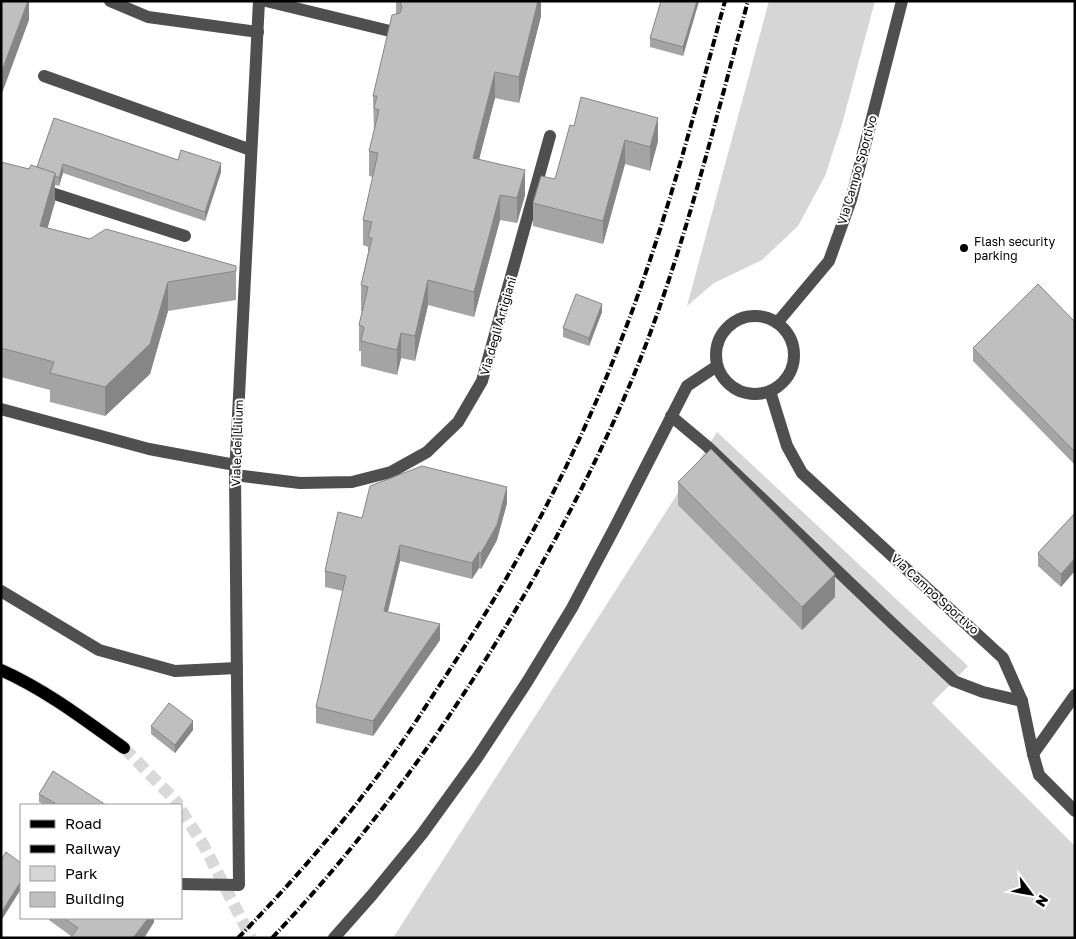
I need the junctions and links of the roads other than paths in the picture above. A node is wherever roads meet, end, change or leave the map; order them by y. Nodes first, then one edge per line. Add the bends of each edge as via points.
1 (110, 1) edge
2 (259, 1) edge
3 (266, 1) edge
4 (902, 1) edge
5 (258, 32) junction
6 (394, 32) edge
7 (44, 76) dead end
8 (550, 136) dead end
9 (252, 150) junction
10 (29, 185) edge
11 (185, 236) dead end
12 (778, 323) junction
13 (718, 366) junction
14 (770, 391) junction
15 (1, 409) edge
16 (671, 416) junction
17 (235, 470) junction
18 (1, 591) edge
19 (237, 668) junction
20 (1, 670) edge
21 (1075, 695) edge
22 (1022, 701) junction
23 (124, 748) tunnel mouth
24 (1033, 754) junction
25 (1075, 811) edge
26 (182, 884) edge
27 (334, 938) edge

1 - 5 street via 148,17
2 - 5 street, Viale dei Lilium
3 - 6 street
4 - 12 street, Via Campo Sportivo via 851,200 829,261
5 - 9 street, Viale dei Lilium
7 - 9 street
8 - 17 street, Via degli Artigiani via 482,381 458,422 427,452 391,472 352,482 300,483
9 - 17 street, Viale dei Lilium
10 - 11 street
12 - 13 street via 755,315 732,323 718,342
12 - 14 street via 792,341 794,353 788,376
13 - 14 street via 732,387 744,393
13 - 16 street via 687,386
14 - 22 street, Via Campo Sportivo via 787,446 802,473 1003,658
15 - 17 street, Via degli Artigiani
16 - 22 street via 708,447 954,681
16 - 27 street via 572,608 528,682 422,834
17 - 19 street, Viale dei Lilium
18 - 19 street via 98,650 175,671
19 - 26 street, Viale dei Lilium via 239,884
20 - 23 main road via 77,714
21 - 24 street
22 - 24 street, Via Campo Sportivo
24 - 25 street, Via Campo Sportivo via 1040,775

